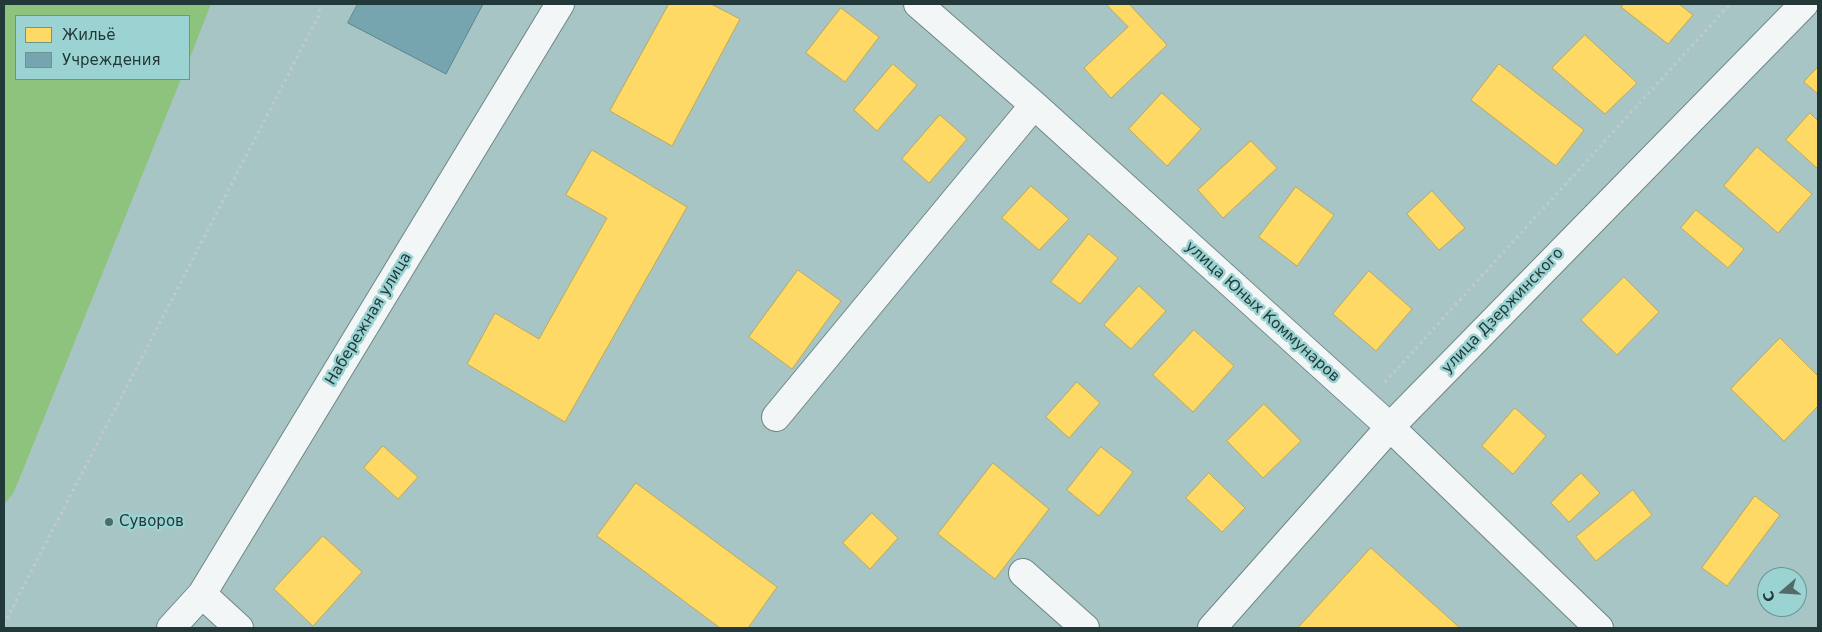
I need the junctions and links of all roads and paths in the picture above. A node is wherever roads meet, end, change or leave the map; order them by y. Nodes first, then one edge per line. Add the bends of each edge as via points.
1 (320, 4) edge
2 (560, 4) edge
3 (918, 4) edge
4 (1730, 4) edge
5 (1804, 4) edge
6 (1034, 104) junction
7 (1364, 404) junction
8 (776, 417) dead end
9 (1390, 427) junction
10 (1023, 573) dead end
11 (202, 594) junction
12 (4, 624) edge
13 (171, 628) edge
14 (239, 628) edge
15 (1085, 628) edge
16 (1212, 628) edge
17 (1599, 628) edge

1 - 12 path via 315,24
2 - 11 street, Набережная улица
3 - 6 street, улица Юных Коммунаров
4 - 7 path
5 - 9 street, улица Дзержинского
6 - 7 street, улица Юных Коммунаров
6 - 8 street
7 - 9 street, улица Юных Коммунаров
9 - 16 street, улица Дзержинского
9 - 17 street, улица Юных Коммунаров
10 - 15 street
11 - 13 street, Набережная улица
11 - 14 street

